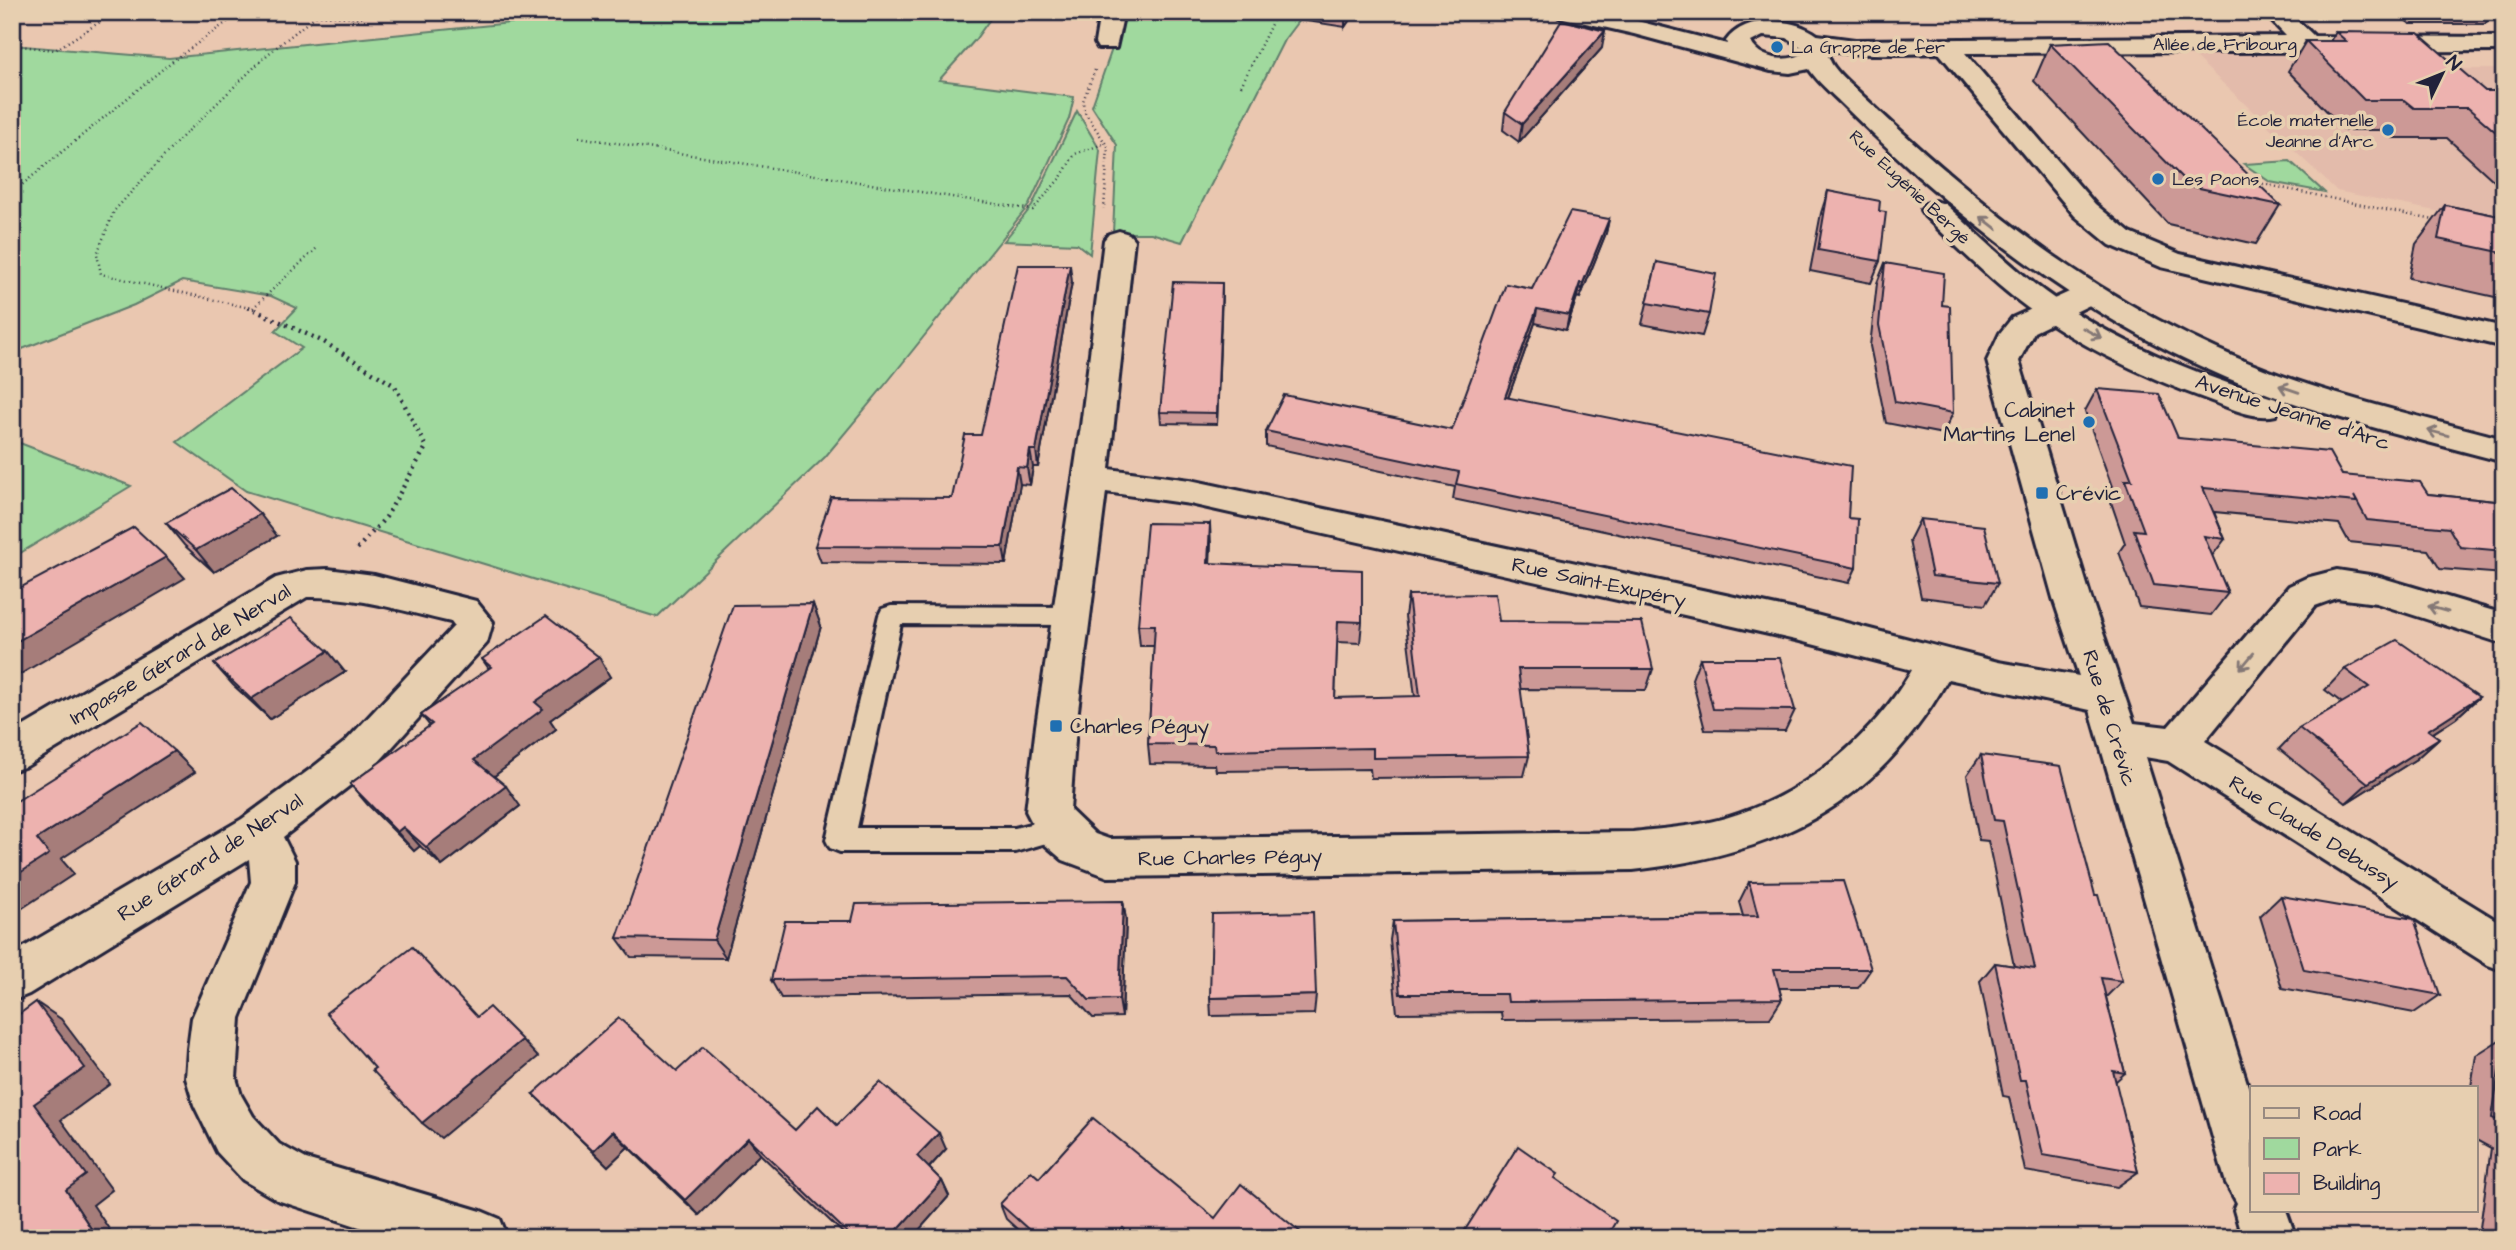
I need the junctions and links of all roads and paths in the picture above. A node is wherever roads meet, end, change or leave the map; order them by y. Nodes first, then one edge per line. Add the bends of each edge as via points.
1 (116, 12) edge
2 (241, 12) edge
3 (280, 12) edge
4 (1112, 12) edge
5 (1278, 12) edge
6 (1567, 12) edge
7 (1779, 12) edge
8 (2276, 12) edge
9 (317, 15) junction
10 (364, 18) dead end
11 (1754, 30) junction
12 (1662, 32) junction
13 (1811, 38) junction
14 (1107, 43) joint
15 (2115, 43) junction
16 (2504, 44) edge
17 (1945, 45) junction
18 (2309, 45) junction
19 (12, 46) edge
20 (1760, 61) junction
21 (1241, 86) dead end
22 (579, 137) dead end
23 (1107, 143) junction
24 (2217, 146) edge
25 (2245, 173) edge
26 (12, 193) edge
27 (2438, 221) dead end
28 (1119, 240) joint
29 (318, 247) dead end
30 (2089, 295) junction
31 (253, 308) junction
32 (2052, 310) junction
33 (2504, 337) edge
34 (2504, 451) edge
35 (2504, 477) edge
36 (1090, 478) junction
37 (329, 581) junction
38 (1070, 616) junction
39 (474, 622) joint
40 (2504, 629) edge
41 (1937, 663) junction
42 (2111, 717) junction
43 (2177, 745) junction
44 (12, 754) edge
45 (1057, 829) junction
46 (257, 832) junction
47 (2504, 950) edge
48 (12, 979) edge
49 (2250, 1176) edge
50 (2261, 1212) edge
51 (481, 1238) edge
52 (2269, 1238) edge

1 - 19 path via 55,50
2 - 26 path via 170,63
3 - 9 path
4 - 14 street
5 - 21 path
6 - 12 street, Rue Eugénie Bergé
7 - 11 street
8 - 18 street
9 - 10 path
9 - 31 path via 268,54 177,142 114,211 97,254 102,274
11 - 12 street, Rue Eugénie Bergé
11 - 13 street, Rue Eugénie Bergé
11 - 20 street via 1738,41 1738,47
12 - 20 street, Rue Eugénie Bergé
13 - 17 street, Allée de Fribourg via 1855,47
13 - 20 street via 1798,65
30 -> 13 street, Rue Eugénie Bergé via 1979,215 1834,83 1821,69
14 - 23 path via 1083,100 1084,111
15 - 17 street, Allée de Fribourg
15 - 18 street, Allée de Fribourg
15 - 24 path
16 - 18 street, Allée de Fribourg
17 - 33 street via 2085,210 2120,239 2171,261
20 - 32 street, Rue Eugénie Bergé via 1811,94 1980,252
22 - 23 path via 1033,210 1075,154
23 - 28 path via 1103,234
25 - 27 path via 2254,182
28 - 36 street
29 - 31 path
30 - 32 street, Rue de Crévic
34 -> 30 street, Avenue Jeanne d'Arc via 2354,410 2256,377 2203,355
31 - 37 path via 324,342 395,386 426,447 386,517
32 -> 35 street, Avenue Jeanne d'Arc via 2134,354 2220,392
32 - 42 street, Rue de Crévic via 2016,333 2003,361
36 - 38 street
36 - 41 street, Rue Saint-Exupéry via 1190,492 1800,626
37 - 39 street, Impasse Gérard de Nerval via 463,611
37 - 44 street, Impasse Gérard de Nerval via 289,588
38 - 45 street via 1048,811
38 - 45 lane via 891,614 839,840 1015,839
39 - 46 street, Rue Gérard de Nerval via 473,633 360,754
40 -> 43 street via 2370,589 2336,584 2317,587 2302,596
41 - 42 street, Rue Saint-Exupéry
41 - 45 street, Rue Charles Péguy via 1879,746 1787,810 1741,832 1697,843 1633,851 1108,858 1079,847
42 - 43 street, Rue Claude Debussy
42 - 49 street, Rue de Crévic
43 - 47 street, Rue Claude Debussy
46 - 48 street, Rue Gérard de Nerval
46 - 51 street via 273,861 273,882 216,1018 212,1049 211,1078 234,1134 261,1162 295,1182
50 - 52 street

